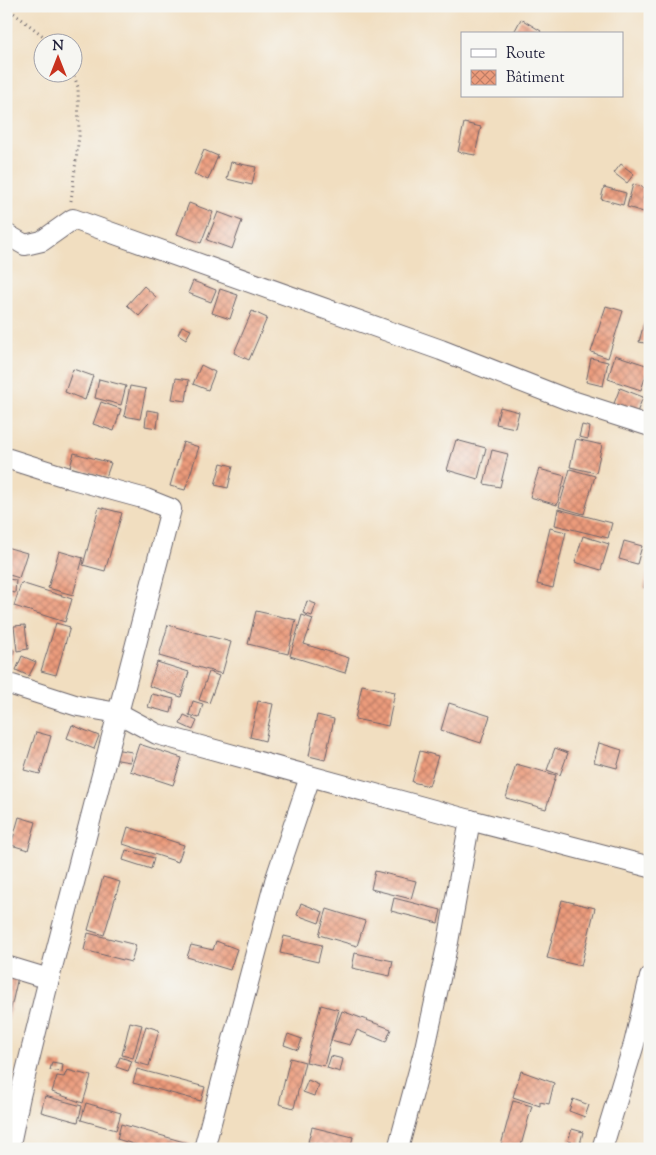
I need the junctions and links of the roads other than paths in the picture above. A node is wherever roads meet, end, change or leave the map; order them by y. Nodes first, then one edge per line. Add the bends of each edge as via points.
1 (6, 234) edge
2 (650, 426) edge
3 (6, 458) edge
4 (6, 683) edge
5 (118, 714) junction
6 (310, 777) junction
7 (470, 820) junction
8 (650, 867) edge
9 (6, 966) edge
10 (650, 976) edge
11 (49, 979) junction
12 (9, 1149) edge
13 (204, 1149) edge
14 (398, 1149) edge
15 (602, 1149) edge

1 - 2 street via 25,245 42,241 73,219 441,350 566,399
3 - 5 street via 146,499 171,510
4 - 5 street via 78,706
5 - 6 street via 157,734
5 - 11 street
6 - 7 street
6 - 13 street via 275,881
7 - 8 street
7 - 14 street via 448,942
9 - 11 street
10 - 15 street via 634,1044
11 - 12 street

